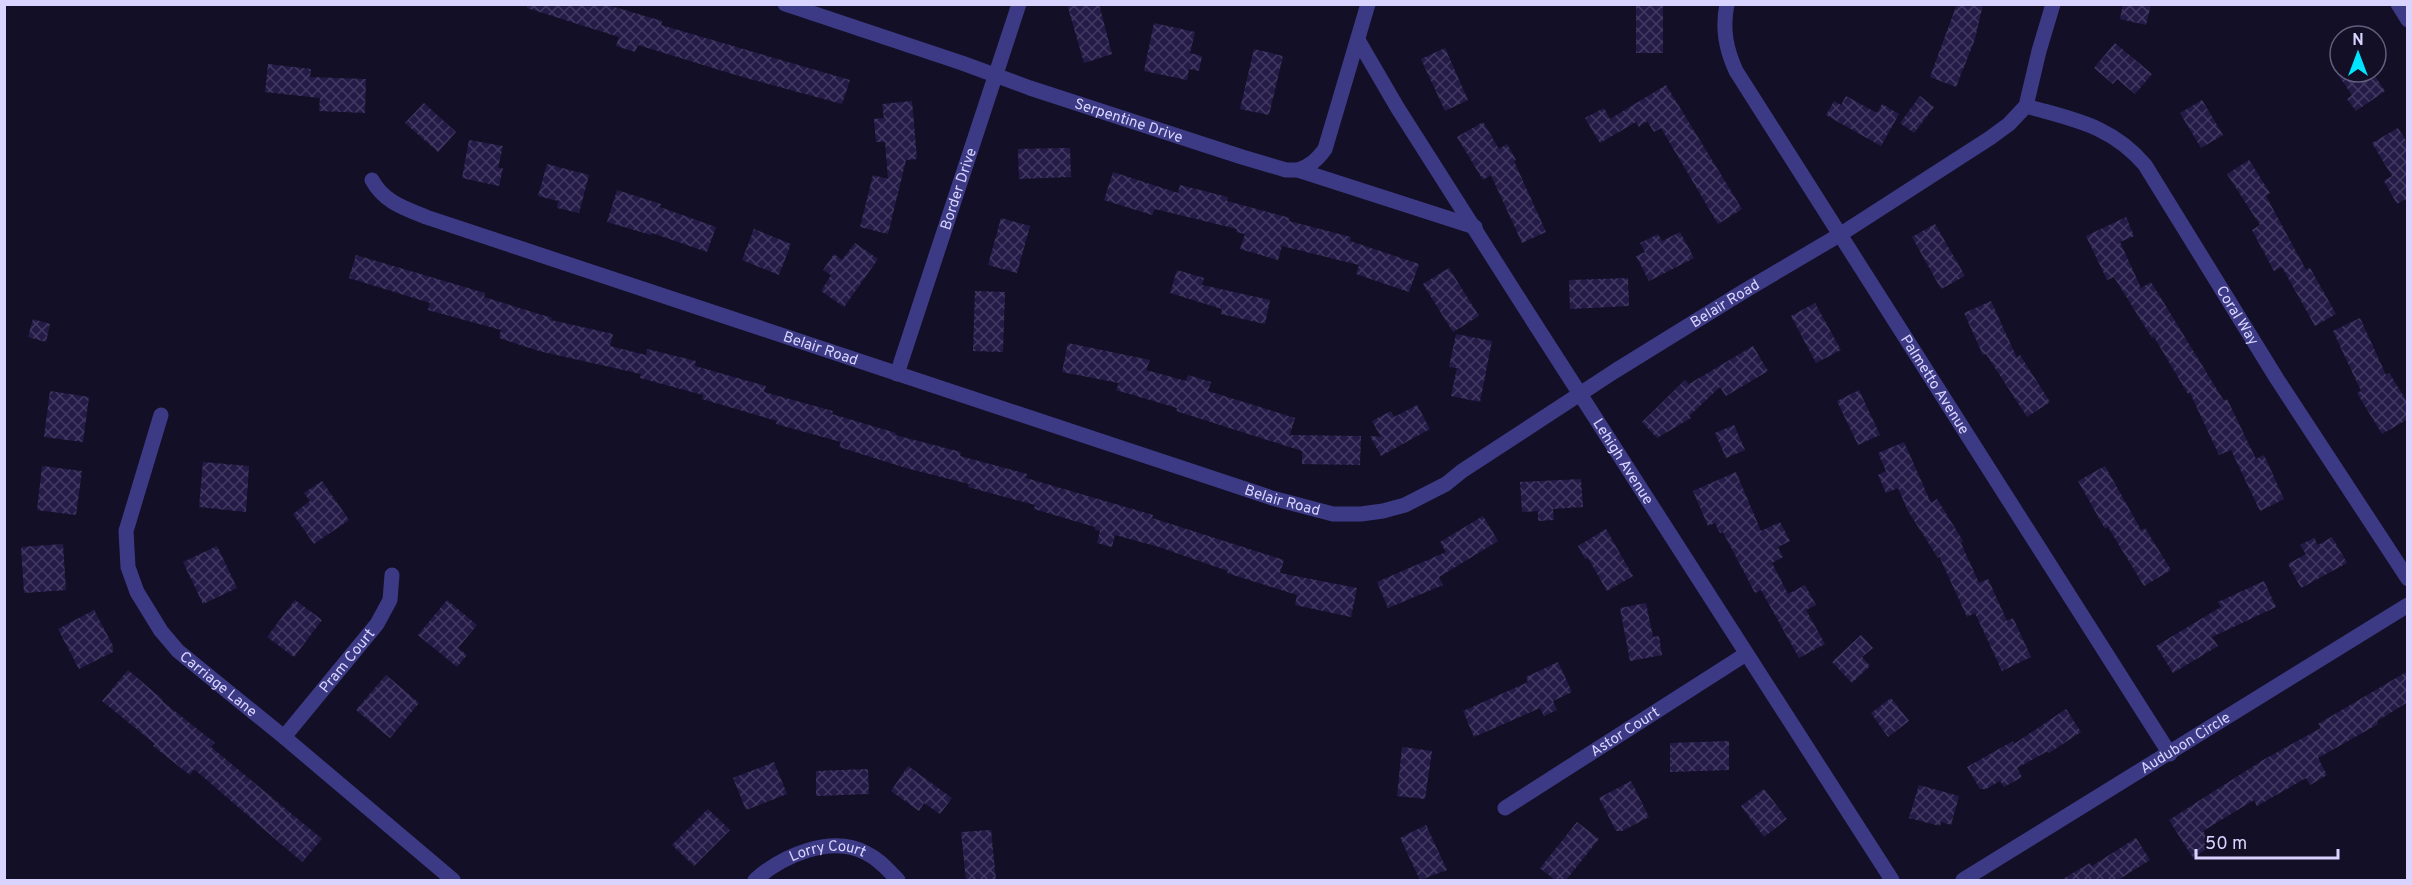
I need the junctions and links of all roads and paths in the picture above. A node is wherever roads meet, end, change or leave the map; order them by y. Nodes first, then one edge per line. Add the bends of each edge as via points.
1 (785, 4) edge
2 (1019, 4) edge
3 (1368, 4) edge
4 (1727, 4) edge
5 (2053, 4) edge
6 (2398, 4) edge
7 (2408, 20) edge
8 (1358, 40) junction
9 (996, 76) junction
10 (2026, 106) junction
11 (1298, 170) junction
12 (372, 180) dead end
13 (1475, 227) junction
14 (1841, 234) junction
15 (897, 374) junction
16 (1581, 394) junction
17 (161, 415) dead end
18 (393, 575) dead end
19 (2408, 579) edge
20 (2408, 605) edge
21 (1746, 654) junction
22 (284, 737) junction
23 (2170, 753) junction
24 (1505, 808) dead end
25 (453, 880) edge
26 (755, 880) edge
27 (898, 880) edge
28 (1892, 880) edge
29 (1963, 880) edge

1 - 9 street, Serpentine Drive
2 - 9 street, Border Drive
3 - 8 street
4 - 14 street, Palmetto Avenue via 1725,40 1736,71
5 - 10 street
6 - 7 street
8 - 11 street via 1325,150 1309,166
8 - 13 street, Lehigh Avenue
9 - 11 street, Serpentine Drive via 1242,157
9 - 15 street, Border Drive
10 - 14 street, Belair Road via 1990,138
10 - 19 street, Coral Way via 2110,134 2145,165 2277,379
11 - 13 street, Serpentine Drive
12 - 15 street, Belair Road via 393,204 426,217
13 - 16 street, Lehigh Avenue
14 - 16 street, Belair Road
14 - 23 street, Palmetto Avenue
15 - 16 street, Belair Road via 1272,498 1333,514 1383,511 1426,496
16 - 21 street, Lehigh Avenue
17 - 22 street, Carriage Lane via 126,531 128,567 137,592 178,651
18 - 22 street, Pram Court via 390,600 377,624
20 - 23 street, Audubon Circle
21 - 24 street, Astor Court
21 - 28 street, Lehigh Avenue
22 - 25 street, Carriage Lane
23 - 29 street, Audubon Circle
26 - 27 street, Lorry Court via 796,855 836,846 866,852

